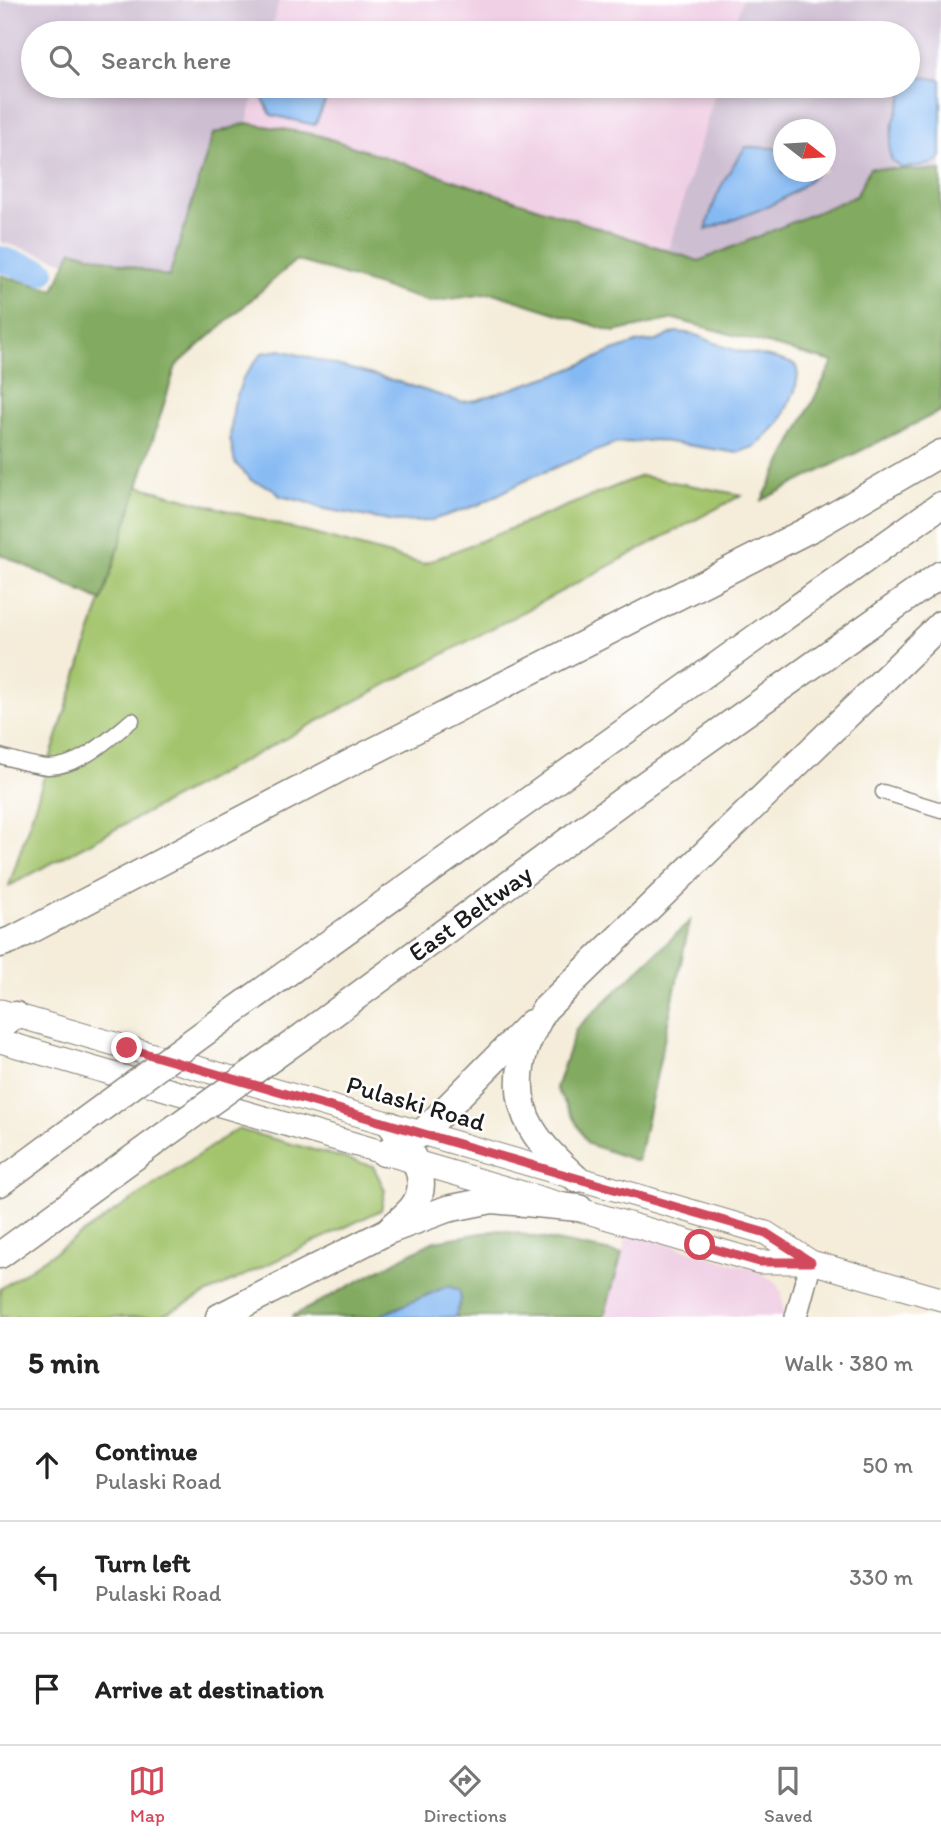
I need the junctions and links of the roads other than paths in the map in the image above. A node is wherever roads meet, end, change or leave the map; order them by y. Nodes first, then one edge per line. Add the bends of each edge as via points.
1 (941, 453) edge
2 (941, 505) edge
3 (941, 574) edge
4 (941, 624) edge
5 (132, 720) dead end
6 (0, 756) edge
7 (883, 792) dead end
8 (941, 810) edge
9 (5, 946) edge
10 (544, 1010) junction
11 (5, 1017) edge
12 (0, 1041) edge
13 (403, 1143) junction
14 (577, 1179) junction
15 (0, 1183) edge
16 (579, 1208) junction
17 (388, 1231) junction
18 (0, 1255) edge
19 (811, 1262) junction
20 (941, 1300) edge
21 (219, 1317) edge
22 (796, 1317) edge

1 - 9 highway via 814,527 380,747
2 - 15 highway, bridge
3 - 18 highway, East Beltway, bridge
4 - 10 highway
5 - 6 street via 88,754 60,765 46,767
7 - 8 street
10 - 13 highway
10 - 14 highway via 521,1061 520,1091 535,1138
11 - 13 main road, Pulaski Road
12 - 13 main road, Pulaski Road
13 - 14 main road, Pulaski Road
13 - 16 main road, Pulaski Road
13 - 17 highway via 422,1183 414,1206
14 - 19 main road, Pulaski Road via 766,1233
16 - 17 highway via 492,1200 447,1209
16 - 19 main road, Pulaski Road via 759,1262
17 - 21 highway
19 - 20 main road, Pulaski Road
19 - 22 street

